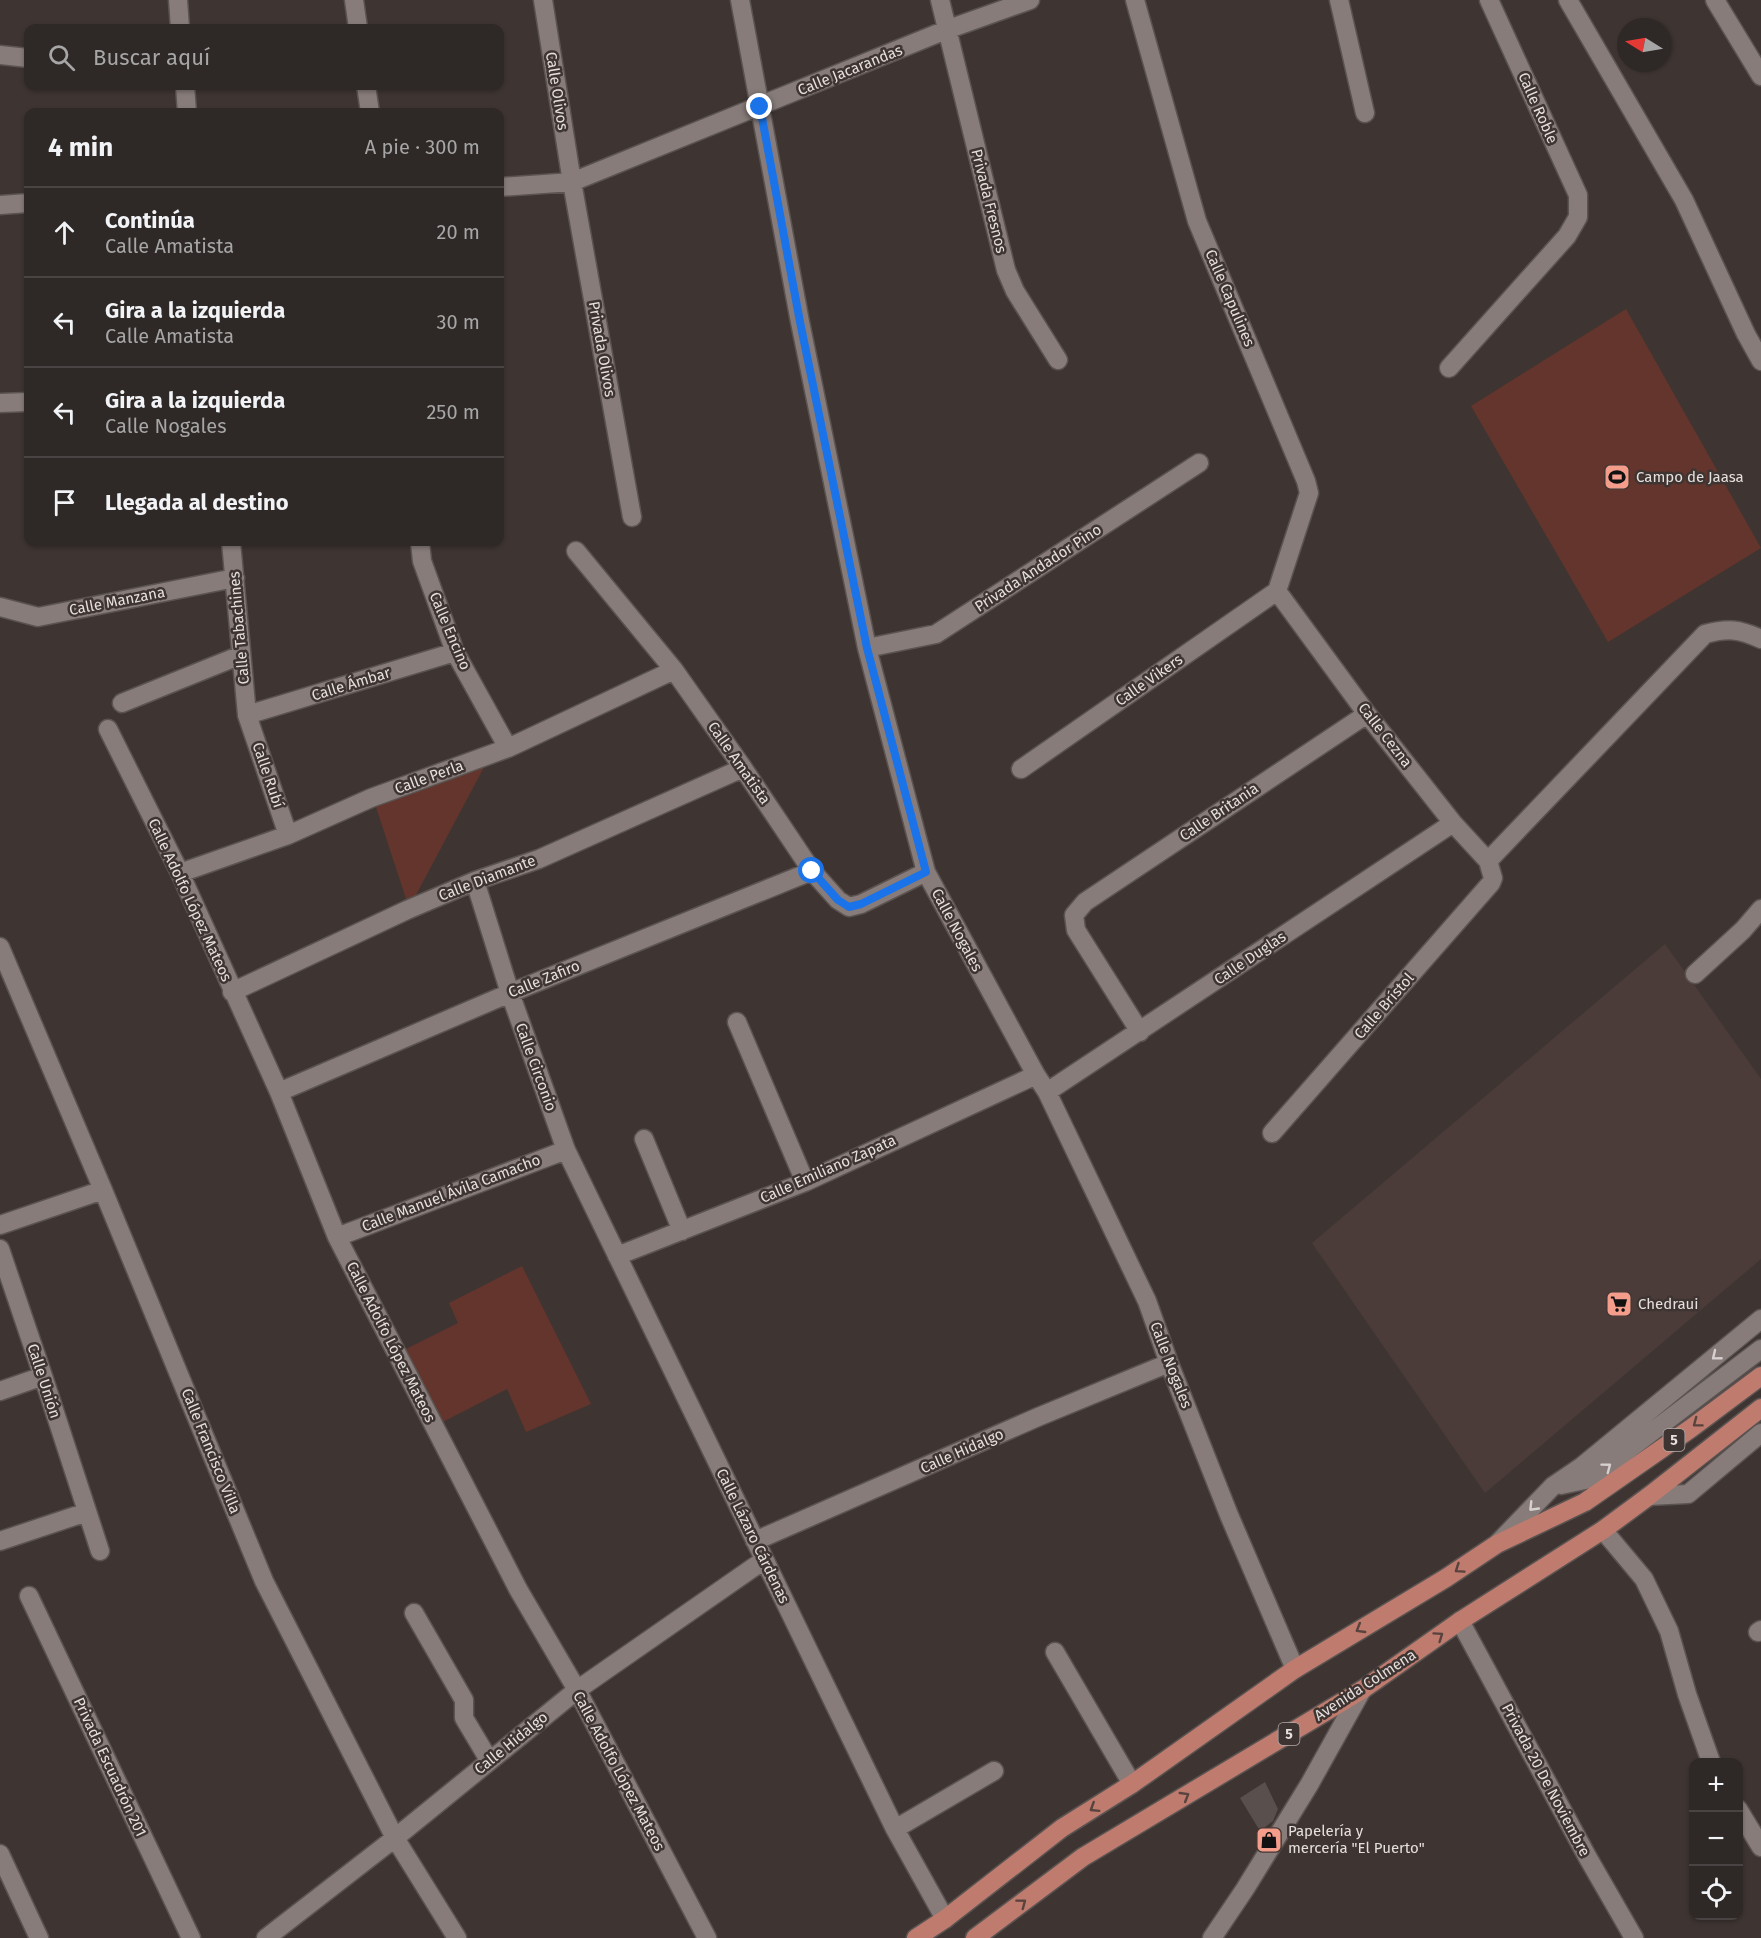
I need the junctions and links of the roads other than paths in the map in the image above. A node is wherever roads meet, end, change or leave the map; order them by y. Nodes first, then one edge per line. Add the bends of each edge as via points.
1 (178, 0) edge
2 (354, 0) edge
3 (543, 0) edge
4 (740, 0) edge
5 (940, 0) edge
6 (1030, 0) edge
7 (1135, 0) edge
8 (1339, 0) edge
9 (1489, 0) edge
10 (1568, 0) edge
11 (1715, 0) edge
12 (180, 24) edge
13 (357, 24) edge
14 (946, 30) junction
15 (0, 55) edge
16 (24, 58) edge
17 (1761, 76) edge
18 (185, 90) edge
19 (367, 90) edge
20 (760, 107) junction
21 (187, 108) edge
22 (369, 108) edge
23 (1365, 113) dead end
24 (572, 182) junction
25 (504, 187) edge
26 (24, 203) edge
27 (0, 205) edge
28 (1058, 360) dead end
29 (1761, 361) edge
30 (1449, 368) dead end
31 (24, 402) edge
32 (0, 403) edge
33 (1199, 463) dead end
34 (632, 517) dead end
35 (231, 546) edge
36 (420, 546) edge
37 (576, 551) dead end
38 (235, 578) junction
39 (1277, 591) junction
40 (0, 607) edge
41 (1761, 639) edge
42 (867, 648) junction
43 (455, 652) junction
44 (241, 654) junction
45 (674, 670) junction
46 (122, 703) dead end
47 (1367, 714) junction
48 (248, 715) junction
49 (108, 729) dead end
50 (508, 748) junction
51 (743, 768) junction
52 (1021, 769) dead end
53 (1453, 823) junction
54 (288, 835) junction
55 (1490, 870) junction
56 (812, 871) junction
57 (926, 872) junction
58 (180, 873) junction
59 (475, 881) junction
60 (1761, 909) edge
61 (0, 947) edge
62 (1695, 974) dead end
63 (232, 992) junction
64 (510, 993) junction
65 (737, 1022) dead end
66 (1140, 1032) junction
67 (1036, 1075) junction
68 (279, 1092) junction
69 (1047, 1092) junction
70 (1272, 1133) dead end
71 (644, 1139) dead end
72 (566, 1150) junction
73 (805, 1182) junction
74 (103, 1190) junction
75 (0, 1225) edge
76 (682, 1231) junction
77 (337, 1237) junction
78 (0, 1249) edge
79 (617, 1256) junction
80 (1761, 1319) edge
81 (1761, 1349) edge
82 (1169, 1363) junction
83 (44, 1376) junction
84 (1761, 1376) edge
85 (0, 1391) edge
86 (1761, 1408) edge
87 (1761, 1433) edge
88 (1553, 1486) junction
89 (1649, 1496) junction
90 (87, 1512) junction
91 (1603, 1530) junction
92 (0, 1541) edge
93 (755, 1541) junction
94 (1497, 1544) junction
95 (100, 1551) dead end
96 (764, 1560) junction
97 (29, 1596) dead end
98 (414, 1613) dead end
99 (1460, 1621) junction
100 (1055, 1652) dead end
101 (1295, 1669) junction
102 (577, 1690) junction
103 (1362, 1690) junction
104 (1710, 1758) edge
105 (489, 1760) junction
106 (994, 1771) dead end
107 (1132, 1784) junction
108 (1740, 1812) edge
109 (895, 1829) junction
110 (395, 1838) junction
111 (1761, 1847) edge
112 (0, 1854) edge
113 (945, 1919) junction
114 (39, 1938) edge
115 (191, 1938) edge
116 (266, 1938) edge
117 (457, 1938) edge
118 (707, 1938) edge
119 (916, 1938) edge
120 (975, 1938) edge
121 (1212, 1938) edge
122 (1634, 1938) edge

1 - 12 street
2 - 13 street
3 - 24 street, Calle Olivos
4 - 20 street, Calle Nogales
5 - 14 street, Privada Fresnos
6 - 14 street, Calle Jacarandas
7 - 39 street, Calle Capulines via 1197,221 1309,493
8 - 23 street
9 - 30 street, Calle Roble via 1578,195 1578,217 1568,236
10 - 29 street via 1684,200
11 - 17 street
14 - 20 street, Calle Jacarandas
14 - 28 street, Privada Fresnos via 1006,270
15 - 16 street
18 - 21 street
19 - 22 street
20 - 24 street, Calle Jacarandas
20 - 42 street, Calle Nogales
24 - 25 street, Calle Jacarandas
24 - 34 street, Privada Olivos
26 - 27 street
31 - 32 street
33 - 42 street, Privada Andador Pino via 936,634
35 - 38 street, Calle Tabachines
36 - 43 street, Calle Encino via 422,561
37 - 45 street, Calle Amatista
38 - 40 street, Calle Manzana via 38,617
38 - 44 street, Calle Tabachines
39 - 47 street, Calle Cezna
39 - 52 street, Calle Vikers
41 - 55 street, Calle Brístol via 1725,629 1705,634
42 - 57 street, Calle Nogales
43 - 48 street, Calle Ámbar
43 - 50 street, Calle Encino
44 - 46 street
44 - 48 street, Calle Tabachines
45 - 50 street, Calle Perla
45 - 51 street, Calle Amatista
47 - 53 street, Calle Cezna
47 - 66 street, Calle Britania via 1085,902 1074,915 1076,930
48 - 54 street, Calle Rubí
49 - 58 street, Calle Adolfo López Mateos
50 - 54 street, Calle Perla via 371,798
51 - 56 street, Calle Amatista
51 - 59 street, Calle Diamante via 539,859
53 - 55 street, Calle Cezna
53 - 66 street, Calle Duglas
54 - 58 street, Calle Perla
55 - 70 street, Calle Brístol via 1491,884
56 - 57 street, Calle Amatista via 849,907
56 - 64 street, Calle Zafiro
57 - 67 street, Calle Nogales
58 - 63 street, Calle Adolfo López Mateos
59 - 63 street, Calle Diamante
59 - 64 street, Calle Circonio
60 - 62 street
61 - 74 street, Calle Francisco Villa
63 - 68 street, Calle Adolfo López Mateos
64 - 68 street, Calle Zafiro
64 - 72 street, Calle Circonio
65 - 73 street
66 - 69 street, Calle Duglas
67 - 69 street, Calle Nogales
67 - 73 street, Calle Emiliano Zapata
68 - 77 street, Calle Adolfo López Mateos
69 - 82 street, Calle Nogales via 1147,1301
71 - 76 street
72 - 77 street, Calle Manuel Ávila Camacho
72 - 79 street, Calle Lázaro Cárdenas
73 - 76 street, Calle Emiliano Zapata
74 - 75 street
74 - 110 street, Calle Francisco Villa via 264,1581
76 - 79 street, Calle Emiliano Zapata
77 - 102 street, Calle Adolfo López Mateos via 518,1588
78 - 83 street, Calle Unión
79 - 93 street, Calle Lázaro Cárdenas
80 -> 88 street
88 -> 81 street via 1590,1479
82 - 93 street, Calle Hidalgo
82 - 101 street, Calle Nogales
83 - 85 street
83 - 90 street, Calle Unión
84 -> 94 main road, 5 via 1585,1502
86 - 89 main road, 5
87 - 89 street via 1688,1494
88 -> 94 street
89 - 91 main road, 5
90 - 92 street
90 - 95 street, Calle Unión
91 - 99 main road, Avenida Colmena / 5
91 - 104 street via 1644,1579 1669,1631
93 - 96 street, Calle Lázaro Cárdenas
94 -> 101 main road, 5
96 - 102 street, Calle Hidalgo
96 - 109 street, Calle Lázaro Cárdenas
97 - 115 street, Privada Escuadrón 201
98 - 105 street via 465,1700 464,1718
103 -> 99 main road, Avenida Colmena / 5
99 - 122 street, Privada 20 De Noviembre
100 - 107 street
101 - 107 main road, 5
102 - 105 street, Calle Hidalgo
102 - 118 street, Calle Adolfo López Mateos
120 -> 103 main road, Avenida Colmena / 5 via 1083,1857
103 - 121 street via 1309,1785
105 - 110 street, Calle Hidalgo
106 - 109 street
107 -> 113 main road, 5 via 1062,1828
108 - 111 street
109 - 113 street, Calle Lázaro Cárdenas
110 - 116 street, Calle Hidalgo
110 - 117 street, Calle Francisco Villa
112 - 114 street
113 - 119 main road, 5

